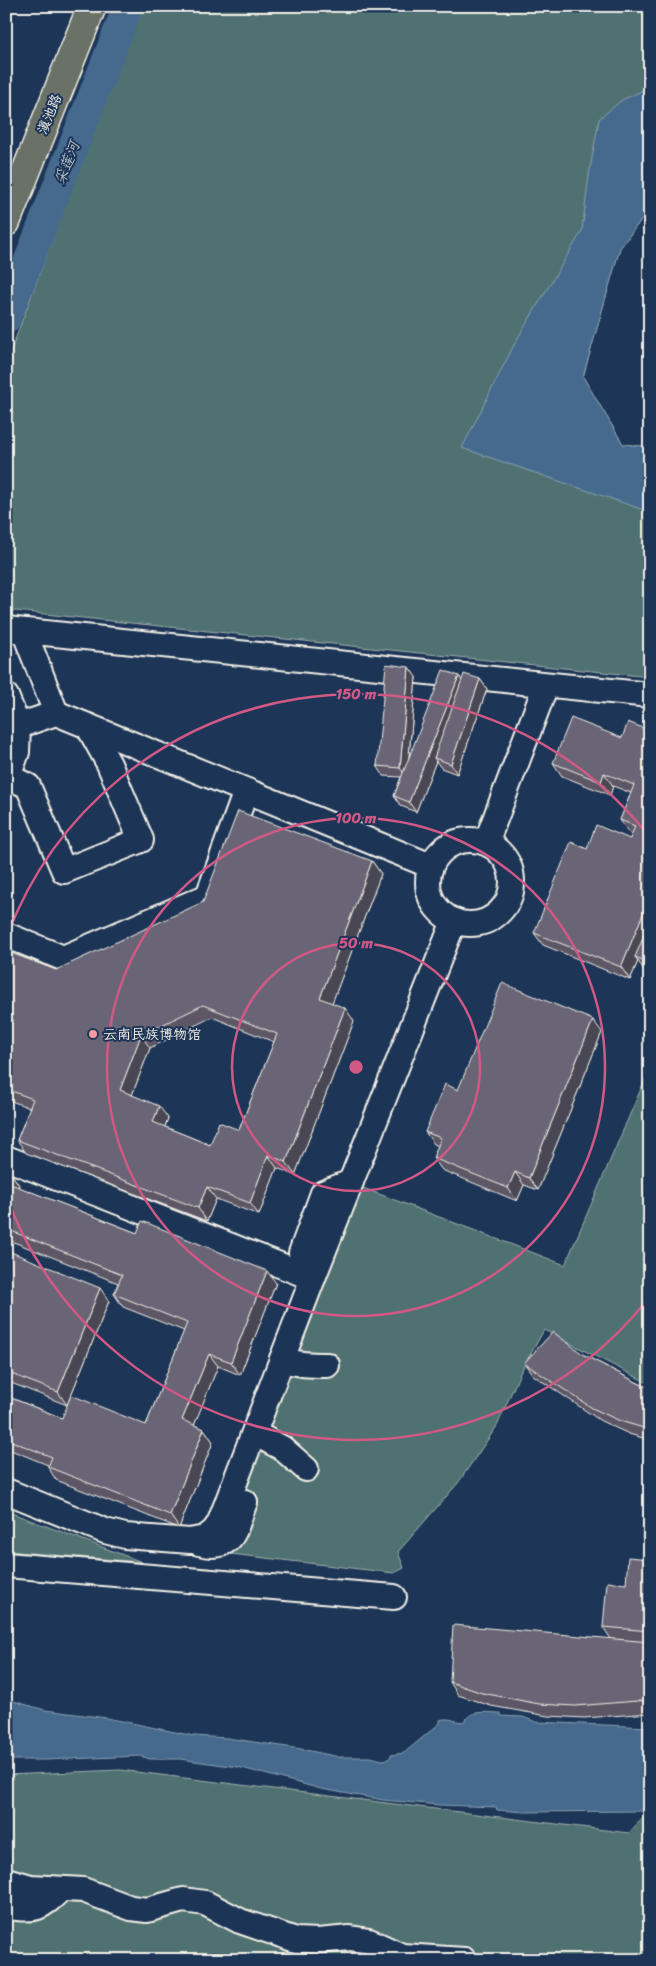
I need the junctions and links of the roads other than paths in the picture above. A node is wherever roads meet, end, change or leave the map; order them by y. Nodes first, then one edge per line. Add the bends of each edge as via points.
1 (72, 6) edge
2 (92, 6) edge
3 (6, 170) edge
4 (6, 222) edge
5 (15, 630) edge
6 (546, 685) junction
7 (650, 695) edge
8 (6, 696) edge
9 (56, 713) junction
10 (18, 726) junction
11 (88, 726) junction
12 (7, 780) edge
13 (246, 791) junction
14 (486, 843) junction
15 (431, 866) junction
16 (454, 922) junction
17 (6, 935) edge
18 (6, 1158) edge
19 (351, 1182) junction
20 (300, 1252) dead end
21 (313, 1278) junction
22 (282, 1359) junction
23 (327, 1365) dead end
24 (254, 1433) junction
25 (306, 1469) dead end
26 (255, 1475) dead end
27 (6, 1492) edge
28 (190, 1541) junction
29 (6, 1565) edge
30 (394, 1597) dead end
31 (6, 1880) edge
32 (61, 1888) junction
33 (6, 1907) edge
34 (464, 1960) edge

1 - 3 main road, 滇池路
2 - 4 main road, 滇池路
5 - 6 street
5 - 9 street
6 - 7 street
6 - 14 street
8 - 10 street
9 - 10 street
9 - 11 street
10 - 12 street via 17,752
11 - 12 street via 109,764 141,840 64,871 28,786
11 - 13 street
13 - 15 street
13 - 17 street via 208,896 63,958
14 - 15 street via 460,841 448,846
14 - 16 street via 508,862 512,891 496,916 483,922
15 - 16 street via 429,892 443,915
16 - 19 street
18 - 21 street
19 - 20 street via 323,1193
19 - 21 street
21 - 22 street
22 - 23 street via 308,1366
22 - 24 street
24 - 25 street via 282,1448
24 - 28 street via 219,1524 205,1538
26 - 28 street via 231,1538 219,1546
27 - 28 street via 105,1531 125,1536
29 - 30 street
31 - 32 street via 31,1887
32 - 33 street via 45,1904 33,1909
32 - 34 street via 83,1890 131,1908 147,1910 183,1900 205,1903 240,1921 296,1940 350,1938 402,1956

